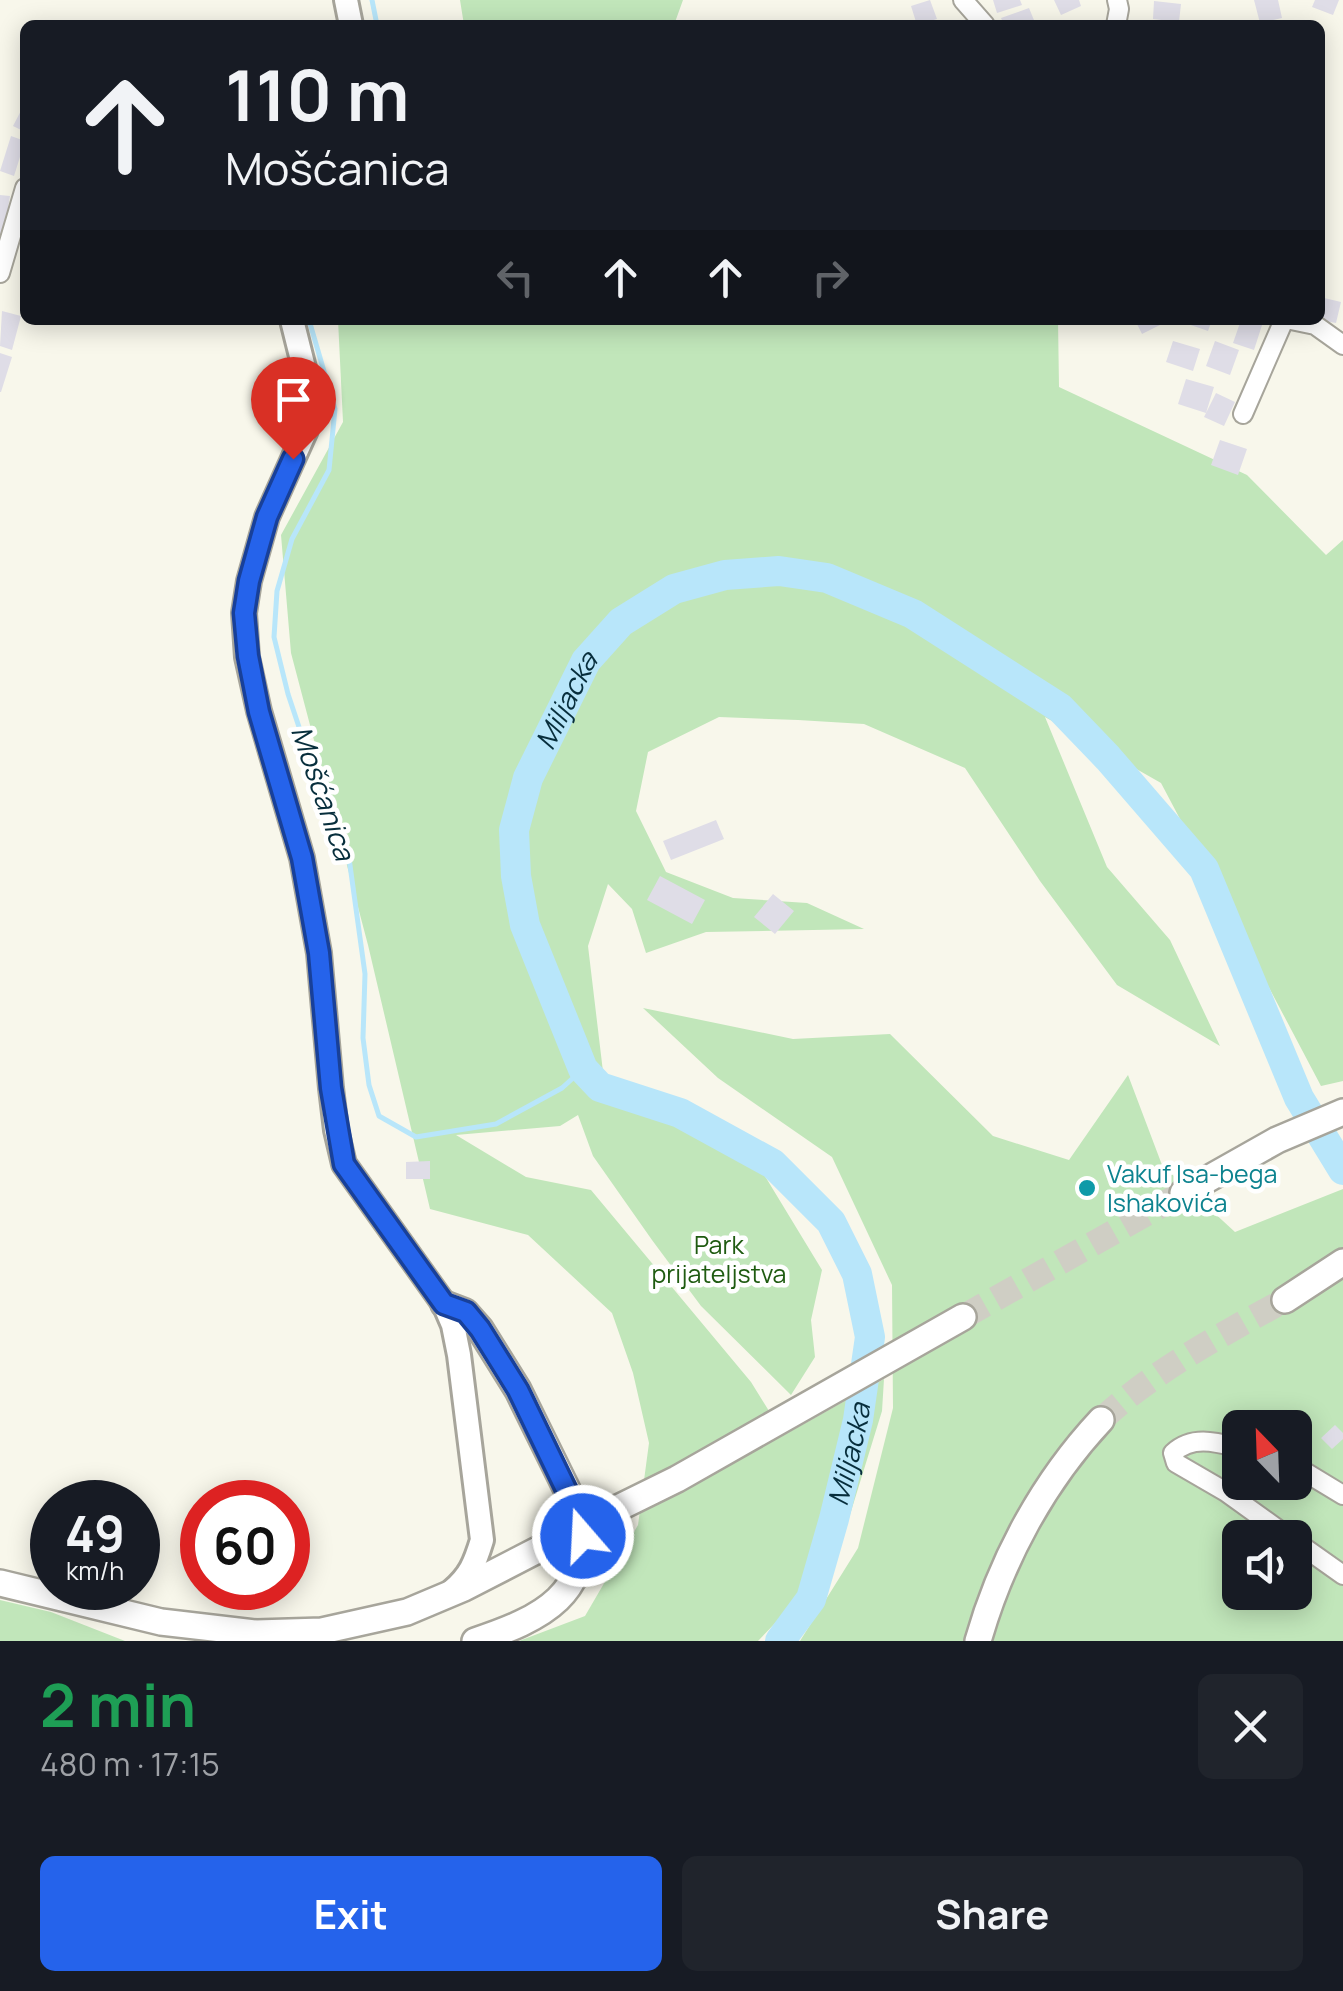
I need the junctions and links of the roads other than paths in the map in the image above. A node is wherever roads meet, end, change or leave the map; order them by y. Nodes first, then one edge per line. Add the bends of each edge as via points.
1 (963, 0) edge
2 (981, 20) edge
3 (20, 205) edge
4 (0, 274) edge
5 (293, 325) edge
6 (1286, 325) edge
7 (1316, 325) edge
8 (1343, 345) edge
9 (1243, 414) dead end
10 (1343, 1112) edge
11 (1183, 1193) tunnel mouth
12 (1337, 1266) edge
13 (1285, 1300) tunnel mouth
14 (444, 1304) junction
15 (963, 1316) tunnel mouth
16 (1101, 1420) tunnel mouth
17 (1222, 1444) edge
18 (1312, 1476) edge
19 (1222, 1490) edge
20 (1343, 1495) edge
21 (1237, 1500) edge
22 (1266, 1520) edge
23 (482, 1540) junction
24 (547, 1545) junction
25 (1312, 1553) edge
26 (1343, 1575) edge
27 (0, 1583) edge
28 (446, 1596) junction
29 (160, 1622) junction
30 (184, 1641) edge
31 (475, 1641) edge
32 (978, 1641) edge

1 - 2 street
3 - 4 street
5 - 14 main road via 305,372 306,430 267,517 249,581 248,656 302,858 344,1164
6 - 9 street
7 - 8 street
10 - 11 main road
12 - 13 main road
14 - 23 main road via 459,1355
14 - 31 main road via 466,1312 518,1390 583,1536 570,1588 512,1629
15 - 24 main road, bridge
16 - 32 main road via 1074,1449 1016,1543
17 - 19 street via 1197,1442 1173,1453 1176,1463
18 - 20 street
21 - 22 street
23 - 24 main road via 518,1552
23 - 28 main road via 466,1580
24 - 28 main road
25 - 26 street
27 - 29 main road
28 - 29 main road via 322,1631 256,1633
29 - 30 main road

